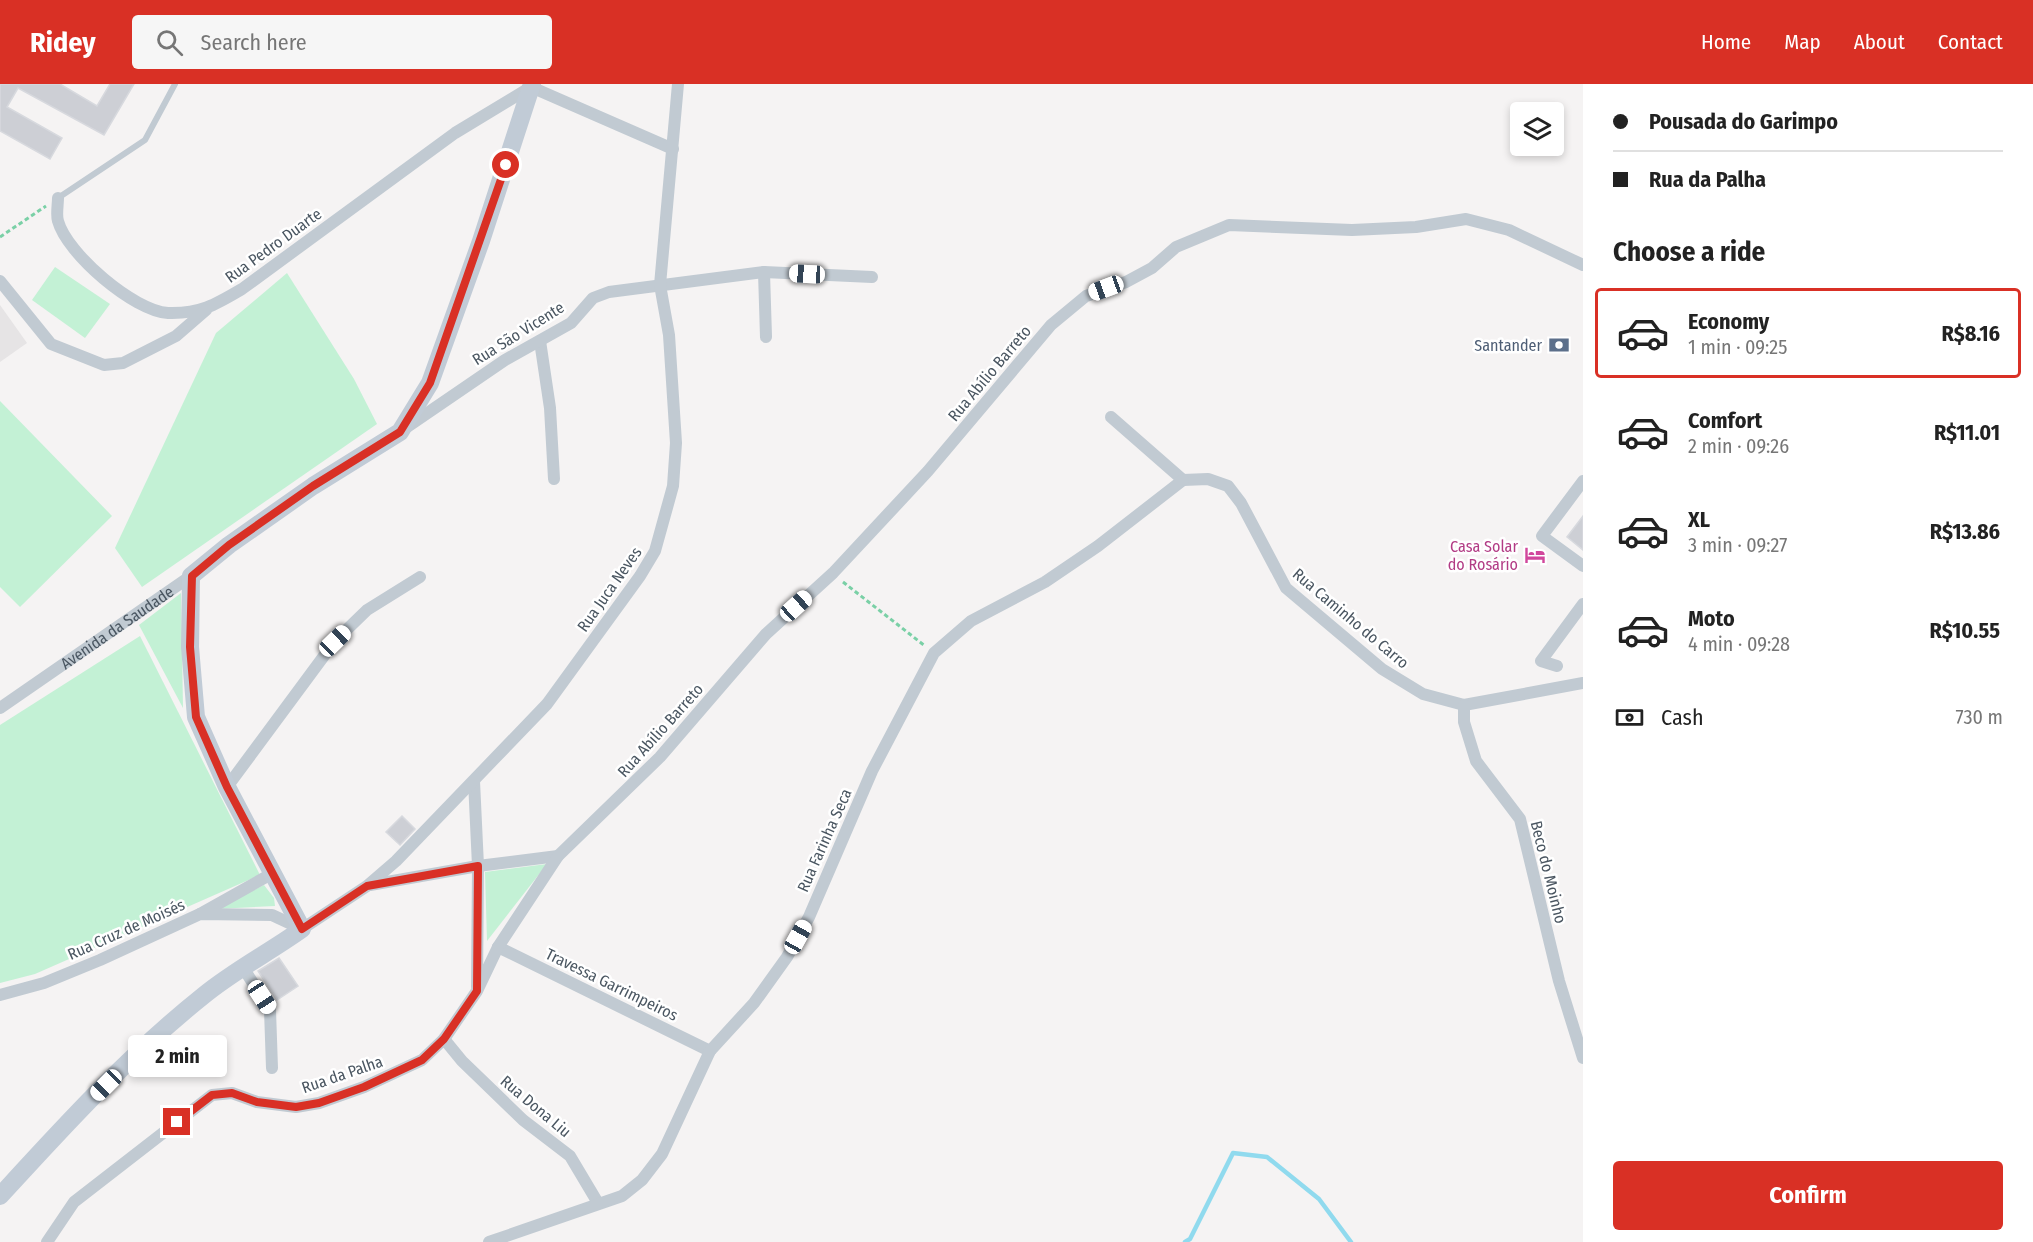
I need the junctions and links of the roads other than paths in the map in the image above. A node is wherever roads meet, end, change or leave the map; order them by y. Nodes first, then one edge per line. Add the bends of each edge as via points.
1 (175, 84) edge
2 (678, 84) edge
3 (532, 85) edge
4 (673, 149) junction
5 (57, 198) joint
6 (1583, 266) edge
7 (764, 272) junction
8 (872, 277) dead end
9 (0, 280) edge
10 (660, 285) junction
11 (206, 310) junction
12 (766, 337) dead end
13 (540, 341) junction
14 (1111, 417) dead end
15 (400, 432) junction
16 (555, 479) dead end
17 (1184, 480) junction
18 (1583, 481) edge
19 (1583, 566) edge
20 (192, 576) junction
21 (420, 577) dead end
22 (1583, 604) edge
23 (1557, 666) dead end
24 (1583, 683) edge
25 (1464, 705) junction
26 (0, 708) edge
27 (474, 782) junction
28 (227, 787) junction
29 (558, 856) junction
30 (478, 866) junction
31 (273, 873) junction
32 (367, 886) junction
33 (200, 914) junction
34 (302, 929) junction
35 (498, 947) junction
36 (244, 969) junction
37 (477, 991) junction
38 (0, 995) edge
39 (444, 1039) junction
40 (710, 1051) junction
41 (1583, 1058) edge
42 (272, 1068) dead end
43 (0, 1196) edge
44 (598, 1203) junction
45 (47, 1242) edge
46 (489, 1242) edge

1 - 5 lane via 145,140
2 - 4 street, Rua Juca Neves
3 - 4 street
3 - 11 street, Rua Pedro Duarte via 455,133 242,289
3 - 15 street, Avenida da Saudade via 430,383
4 - 10 street, Rua Juca Neves
5 - 11 street, Rua Pedro Duarte via 58,220 69,244 136,303 167,313
6 - 29 street, Rua Abílio Barreto via 1495,224 1466,219 1416,227 1352,230 1229,225 1176,247 1152,268 1126,282 1086,296 1051,325 928,471 833,573 765,634 660,757
7 - 8 street, Rua São Vicente
7 - 10 street, Rua São Vicente
7 - 12 street
9 - 11 street via 51,344 104,365 123,363 176,336
10 - 13 street, Rua São Vicente via 593,298 571,323
10 - 27 street, Rua Juca Neves via 669,335 676,443 673,486 655,551 547,704
13 - 15 street, Rua São Vicente via 470,382
13 - 16 street
14 - 17 street
15 - 20 street, Avenida da Saudade via 313,486
17 - 25 street, Rua Caminho do Carro via 1208,479 1228,486 1286,588 1402,684
17 - 40 street, Rua Farinha Seca via 1098,546 1045,582 971,621 934,652 872,771 809,917 787,957 754,1003
18 - 19 street via 1542,536
20 - 26 street, Avenida da Saudade
20 - 28 street via 190,647 196,717
21 - 28 street via 367,610 335,641
22 - 23 street via 1541,661
24 - 25 street, Rua Caminho do Carro
25 - 41 street, Beco do Moinho via 1464,722 1476,761 1520,819 1559,981
27 - 30 street
27 - 32 street, Rua Juca Neves via 423,836
28 - 31 street
29 - 30 street
29 - 35 street, Rua Abílio Barreto
30 - 32 street
30 - 37 street
31 - 33 street
31 - 34 street
32 - 34 street
33 - 34 street, Rua Cruz de Moisés via 272,915
33 - 38 street, Rua Cruz de Moisés via 100,960
34 - 36 street
35 - 37 street, Rua da Palha
35 - 40 street, Travessa Garrimpeiros
36 - 42 street via 270,1010
36 - 43 street via 205,994 166,1028 54,1136
37 - 39 street, Rua da Palha
39 - 44 street, Rua Dona Liu via 524,1120 570,1156
39 - 45 street, Rua da Palha via 422,1060 319,1103 296,1107 257,1102 232,1093 212,1095 74,1202
40 - 44 street, Rua Farinha Seca via 662,1154 642,1180 622,1196
44 - 46 street, Rua Farinha Seca

